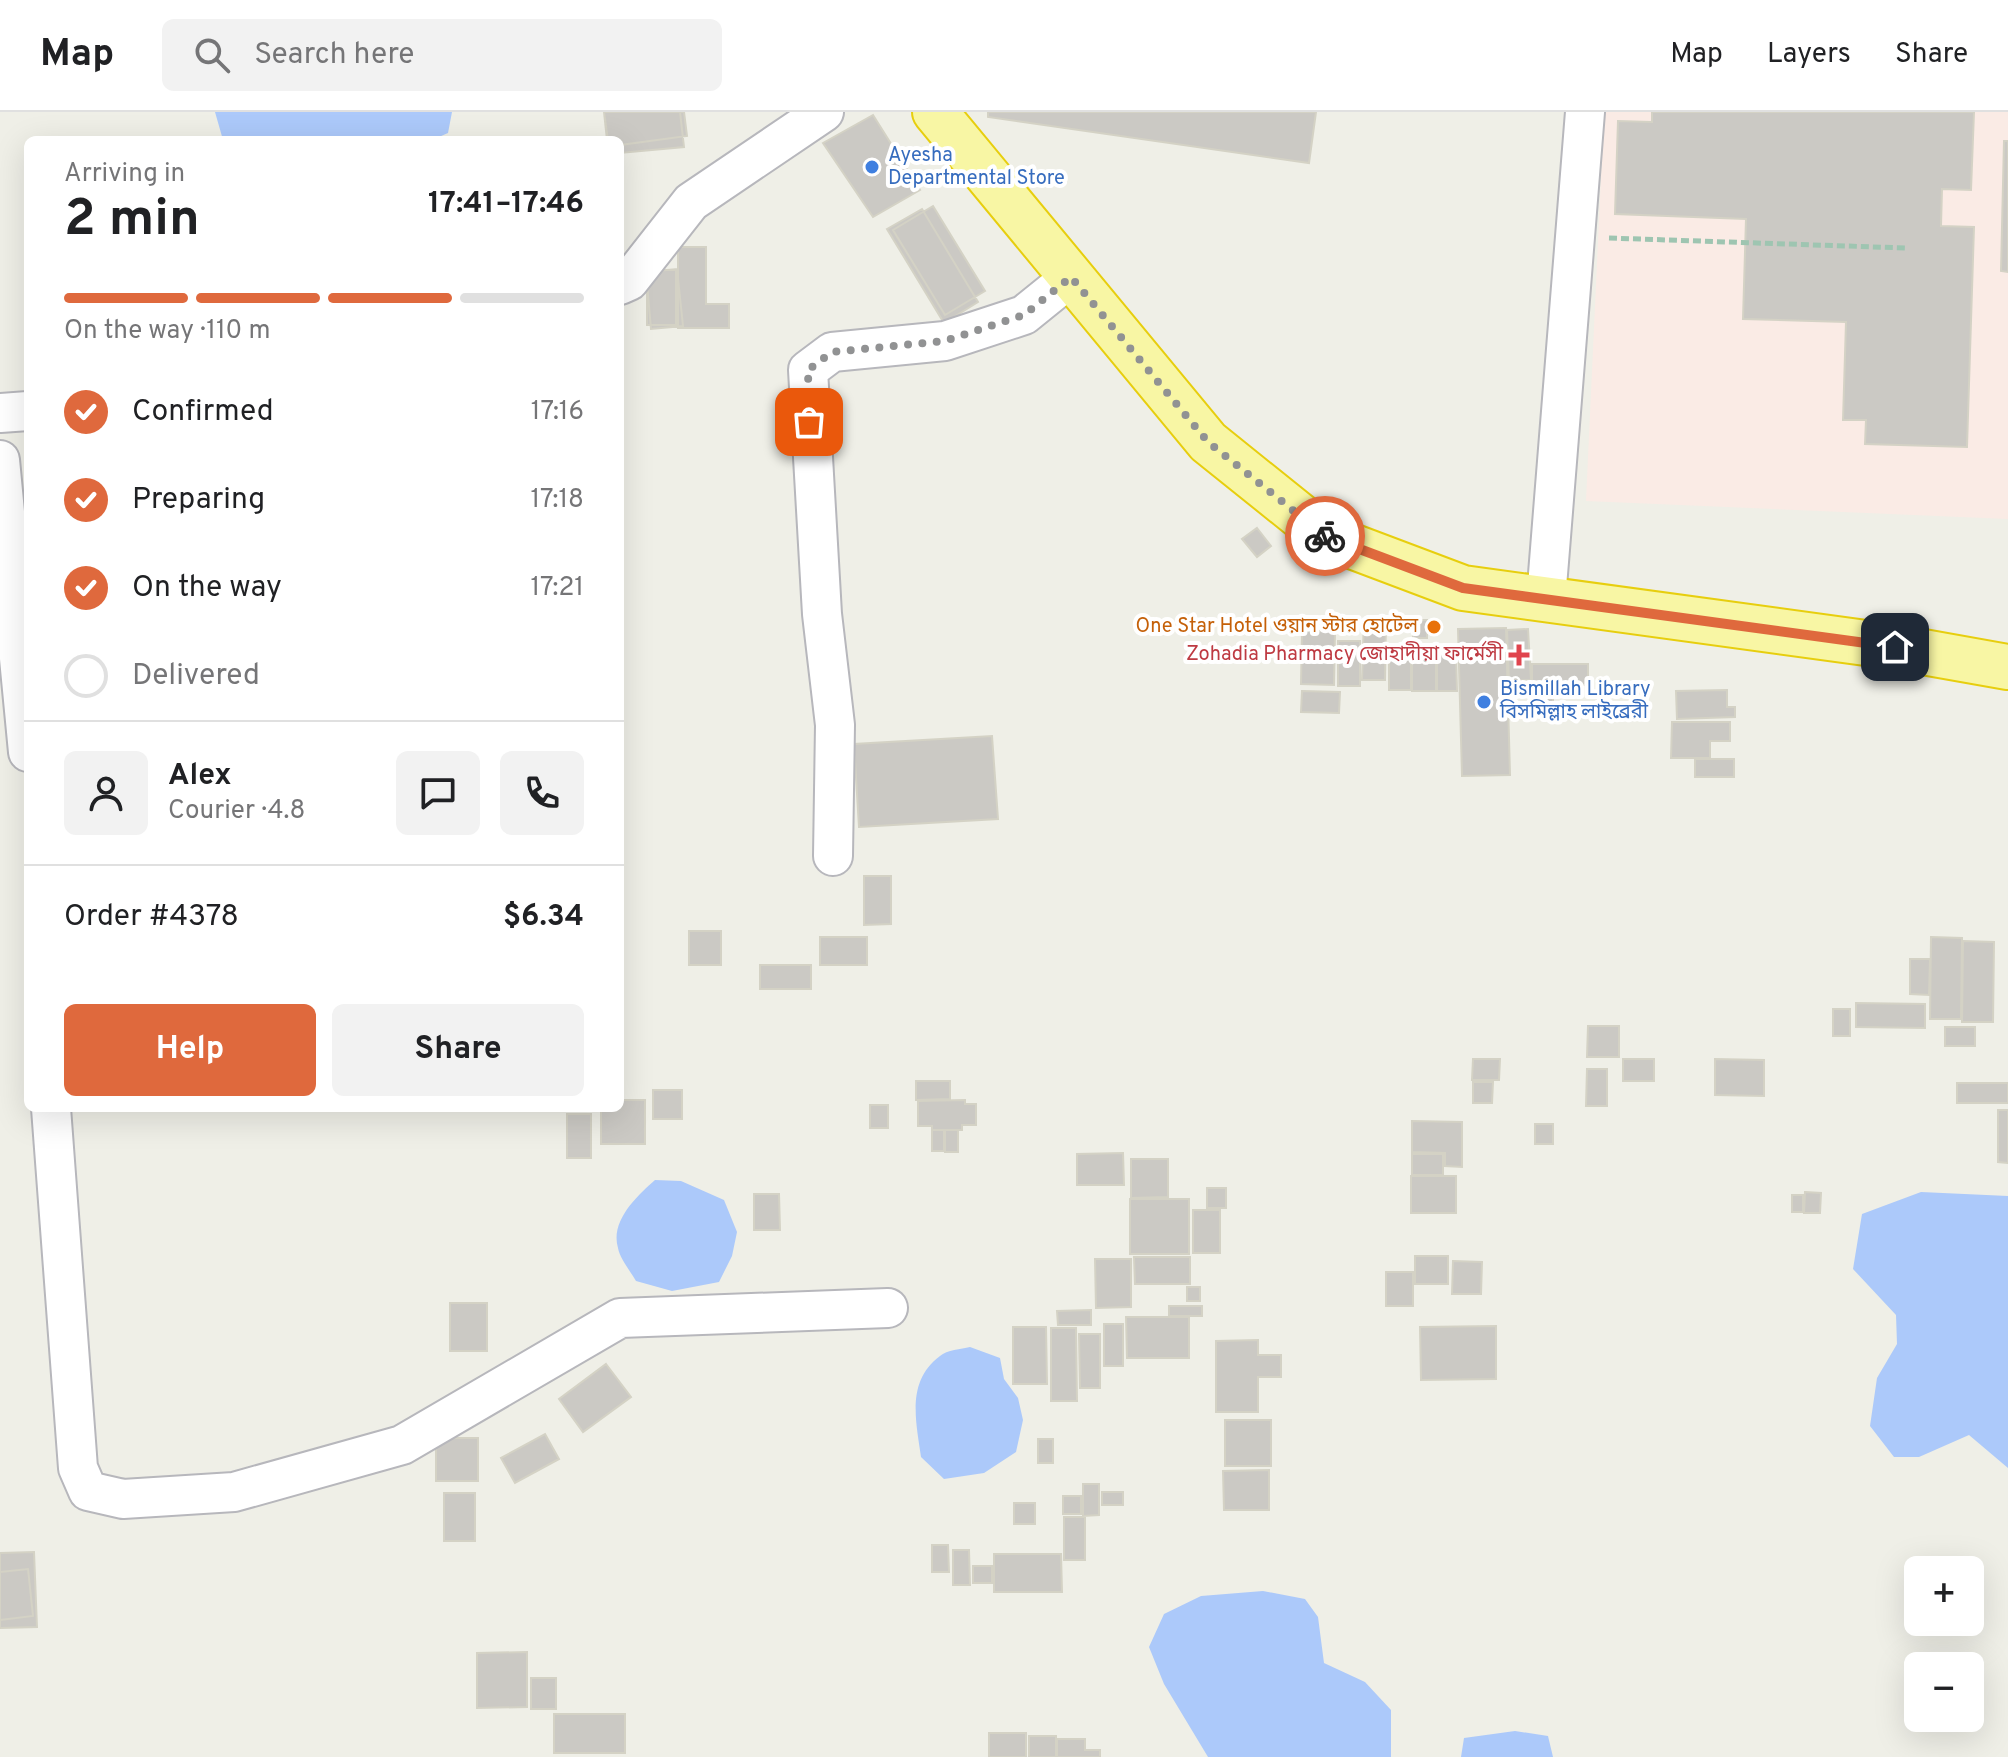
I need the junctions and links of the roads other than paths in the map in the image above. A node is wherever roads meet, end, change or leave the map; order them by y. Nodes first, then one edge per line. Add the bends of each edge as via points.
1 (824, 112) edge
2 (935, 112) edge
3 (1585, 112) edge
4 (1071, 277) junction
5 (624, 283) edge
6 (24, 411) edge
7 (0, 413) edge
8 (0, 460) edge
9 (1546, 599) junction
10 (2008, 667) edge
11 (24, 710) edge
12 (833, 856) dead end
13 (51, 1112) edge
14 (888, 1308) dead end

1 - 5 street via 691,202
2 - 4 highway
3 - 9 street
4 - 9 highway via 1208,442 1325,536 1463,588
4 - 12 street via 1024,315 945,341 832,352 808,370 822,614 835,725
6 - 7 street
8 - 11 street
9 - 10 highway
13 - 14 street via 78,1468 88,1491 100,1494 123,1499 234,1492 402,1445 620,1318

